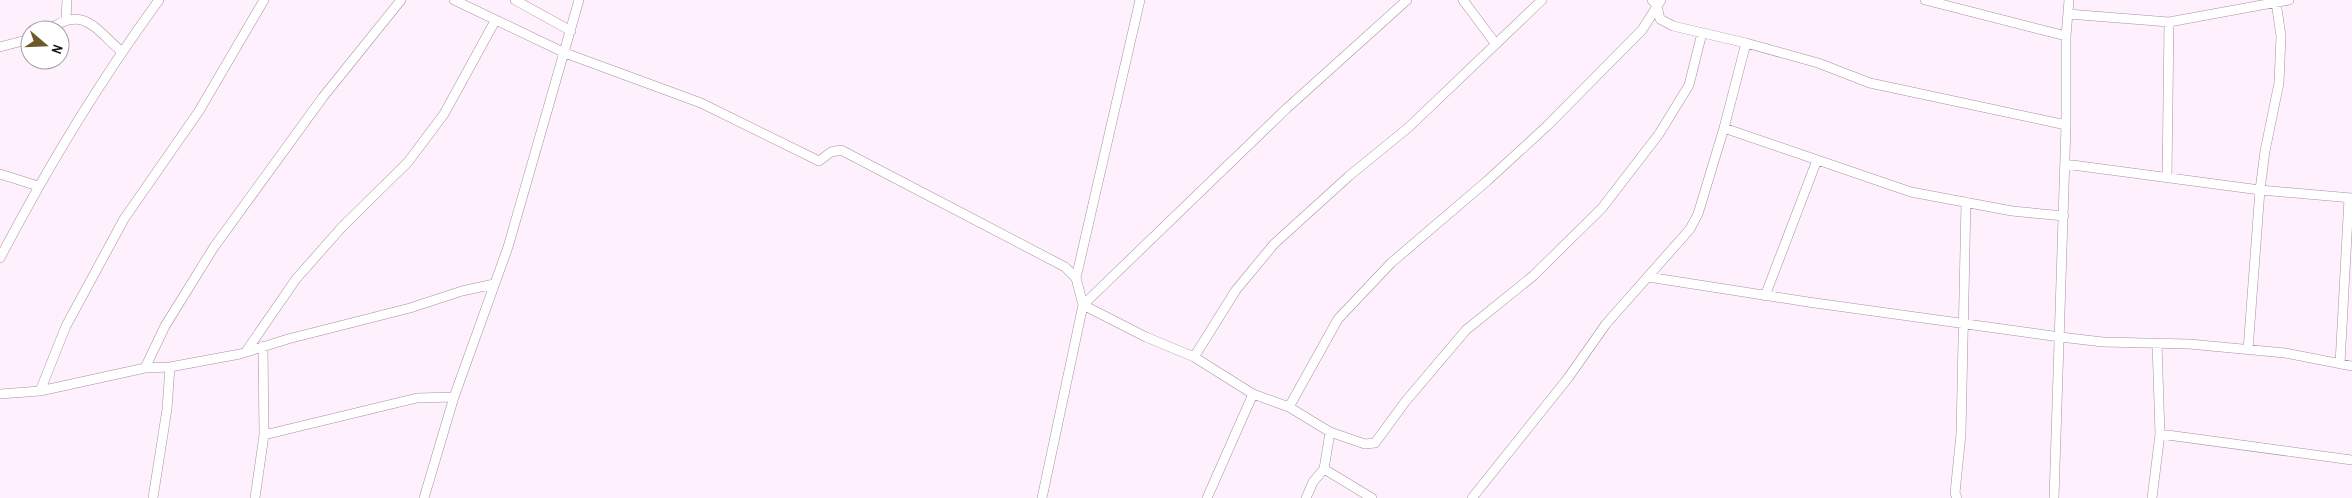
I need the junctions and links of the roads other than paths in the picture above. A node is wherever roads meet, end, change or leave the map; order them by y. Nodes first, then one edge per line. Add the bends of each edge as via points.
1 (66, 0) edge
2 (159, 0) edge
3 (264, 0) edge
4 (401, 0) edge
5 (454, 0) edge
6 (515, 0) edge
7 (579, 0) edge
8 (1140, 0) edge
9 (1407, 0) edge
10 (1463, 0) edge
11 (1542, 0) edge
12 (1926, 0) edge
13 (2069, 0) edge
14 (2289, 0) edge
15 (1657, 2) edge
16 (2276, 2) junction
17 (2068, 14) junction
18 (66, 20) joint
19 (496, 21) junction
20 (2169, 22) junction
21 (571, 31) junction
22 (1702, 33) junction
23 (2066, 36) junction
24 (20, 42) edge
25 (1746, 42) junction
26 (1495, 43) junction
27 (0, 48) edge
28 (121, 51) junction
29 (565, 53) junction
30 (2066, 125) junction
31 (1724, 128) junction
32 (1817, 160) junction
33 (2065, 164) junction
34 (0, 174) edge
35 (2167, 177) junction
36 (35, 185) dead end
37 (2260, 190) junction
38 (2351, 198) edge
39 (1966, 202) junction
40 (2064, 216) junction
41 (0, 258) edge
42 (2349, 271) edge
43 (1648, 277) junction
44 (1076, 278) junction
45 (494, 284) junction
46 (1765, 296) junction
47 (1083, 305) junction
48 (1963, 323) junction
49 (2060, 336) junction
50 (2157, 343) junction
51 (263, 346) junction
52 (248, 350) junction
53 (2248, 350) junction
54 (1194, 357) junction
55 (2340, 364) junction
56 (170, 366) junction
57 (2352, 366) edge
58 (145, 368) junction
59 (40, 391) junction
60 (0, 394) edge
61 (1253, 394) junction
62 (454, 397) junction
63 (1289, 407) junction
64 (1330, 432) junction
65 (264, 434) junction
66 (2160, 434) junction
67 (2352, 460) edge
68 (1324, 469) junction
69 (153, 498) edge
70 (255, 498) edge
71 (424, 498) edge
72 (1042, 498) edge
73 (1207, 498) edge
74 (1306, 498) edge
75 (1372, 498) edge
76 (1472, 498) edge
77 (1957, 498) edge
78 (2054, 498) edge
79 (2152, 498) edge

1 - 18 street
2 - 28 street
3 - 59 street via 199,111 124,219 66,326
4 - 58 street via 323,97 214,247 165,326
5 - 19 street
6 - 21 street
7 - 21 street
8 - 44 street
9 - 47 street via 1286,109
10 - 26 street
11 - 26 street
12 - 23 street
13 - 17 street
14 - 16 street
15 - 22 street via 1660,19 1673,26
15 - 63 street via 1642,30 1547,126 1391,263 1338,319
16 - 20 street
16 - 37 street via 2282,36 2278,83 2264,151
17 - 20 street
17 - 23 street
18 - 28 street via 86,20
19 - 29 street
19 - 52 street via 444,114 408,162 342,227 296,279
20 - 35 street
21 - 29 street
22 - 25 street
22 - 64 street via 1689,85 1659,134 1602,208 1534,276 1466,330 1375,443 1365,444
23 - 30 street
24 - 27 street
25 - 30 street via 1818,63 1870,83
25 - 31 street
26 - 54 street via 1409,127 1274,244 1236,290
28 - 41 street via 42,178
29 - 44 street via 701,103 819,161 831,152 841,150 1065,267
29 - 45 street via 508,247
30 - 33 street
31 - 32 street
31 - 43 street via 1698,214 1690,229
32 - 39 street via 1912,192
32 - 46 street
33 - 35 street
33 - 40 street
34 - 36 street
35 - 37 street
37 - 38 street
37 - 53 street
38 - 42 street
39 - 40 street
39 - 48 street
40 - 49 street
42 - 55 street
43 - 46 street
43 - 76 street via 1606,324 1568,378
44 - 47 street
45 - 51 street
45 - 62 street
46 - 48 street
47 - 54 street
47 - 72 street
48 - 49 street
48 - 77 street
49 - 50 street via 2103,342
49 - 78 street
50 - 53 street
50 - 66 street
51 - 52 street
51 - 65 street
52 - 56 street
53 - 55 street via 2285,353
54 - 61 street
55 - 57 street
56 - 58 street
56 - 69 street via 167,409
58 - 59 street
59 - 60 street
61 - 63 street
61 - 73 street
62 - 65 street via 416,398
62 - 71 street
63 - 64 street
64 - 68 street
65 - 70 street
66 - 67 street
66 - 79 street
68 - 74 street
68 - 75 street

